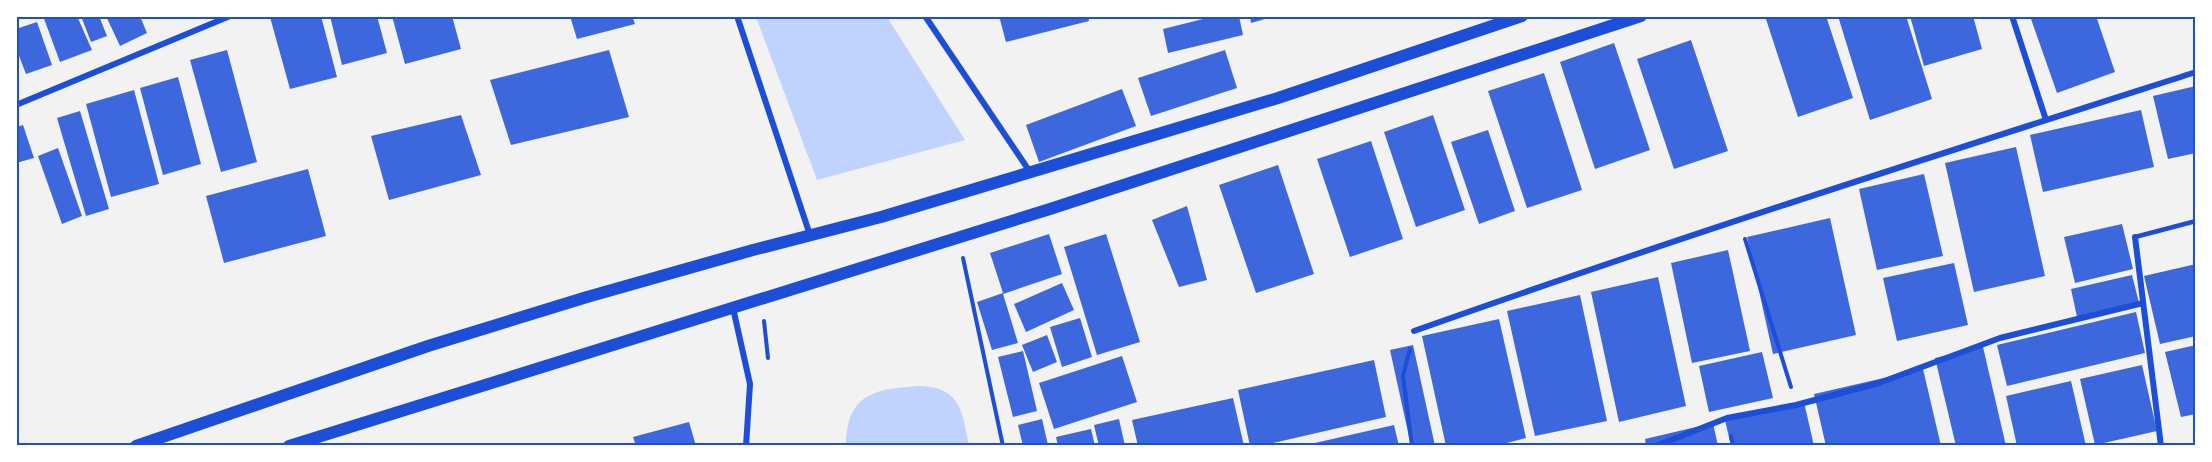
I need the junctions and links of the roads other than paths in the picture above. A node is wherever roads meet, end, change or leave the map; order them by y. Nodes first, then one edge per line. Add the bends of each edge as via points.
1 (230, 16) edge
2 (737, 16) edge
3 (925, 16) edge
4 (1522, 16) edge
5 (1641, 16) edge
6 (2012, 16) edge
7 (2196, 72) edge
8 (16, 105) edge
9 (2046, 120) junction
10 (1030, 172) junction
11 (2196, 221) edge
12 (810, 235) junction
13 (2135, 237) joint
14 (2143, 303) junction
15 (733, 307) junction
16 (1414, 331) road end
17 (136, 446) edge
18 (289, 446) edge
19 (747, 446) edge
20 (1656, 446) edge
21 (2161, 446) edge

1 - 8 street
2 - 12 street
3 - 10 street
4 - 10 main road via 1278,98
5 - 15 main road via 959,238
6 - 9 street
7 - 9 street
9 - 16 street via 1542,285
10 - 12 main road
11 - 13 lane
12 - 17 main road via 428,346
13 - 14 street
14 - 20 street via 2000,338 1879,383 1727,418
14 - 21 street
15 - 18 main road
15 - 19 street via 750,384

